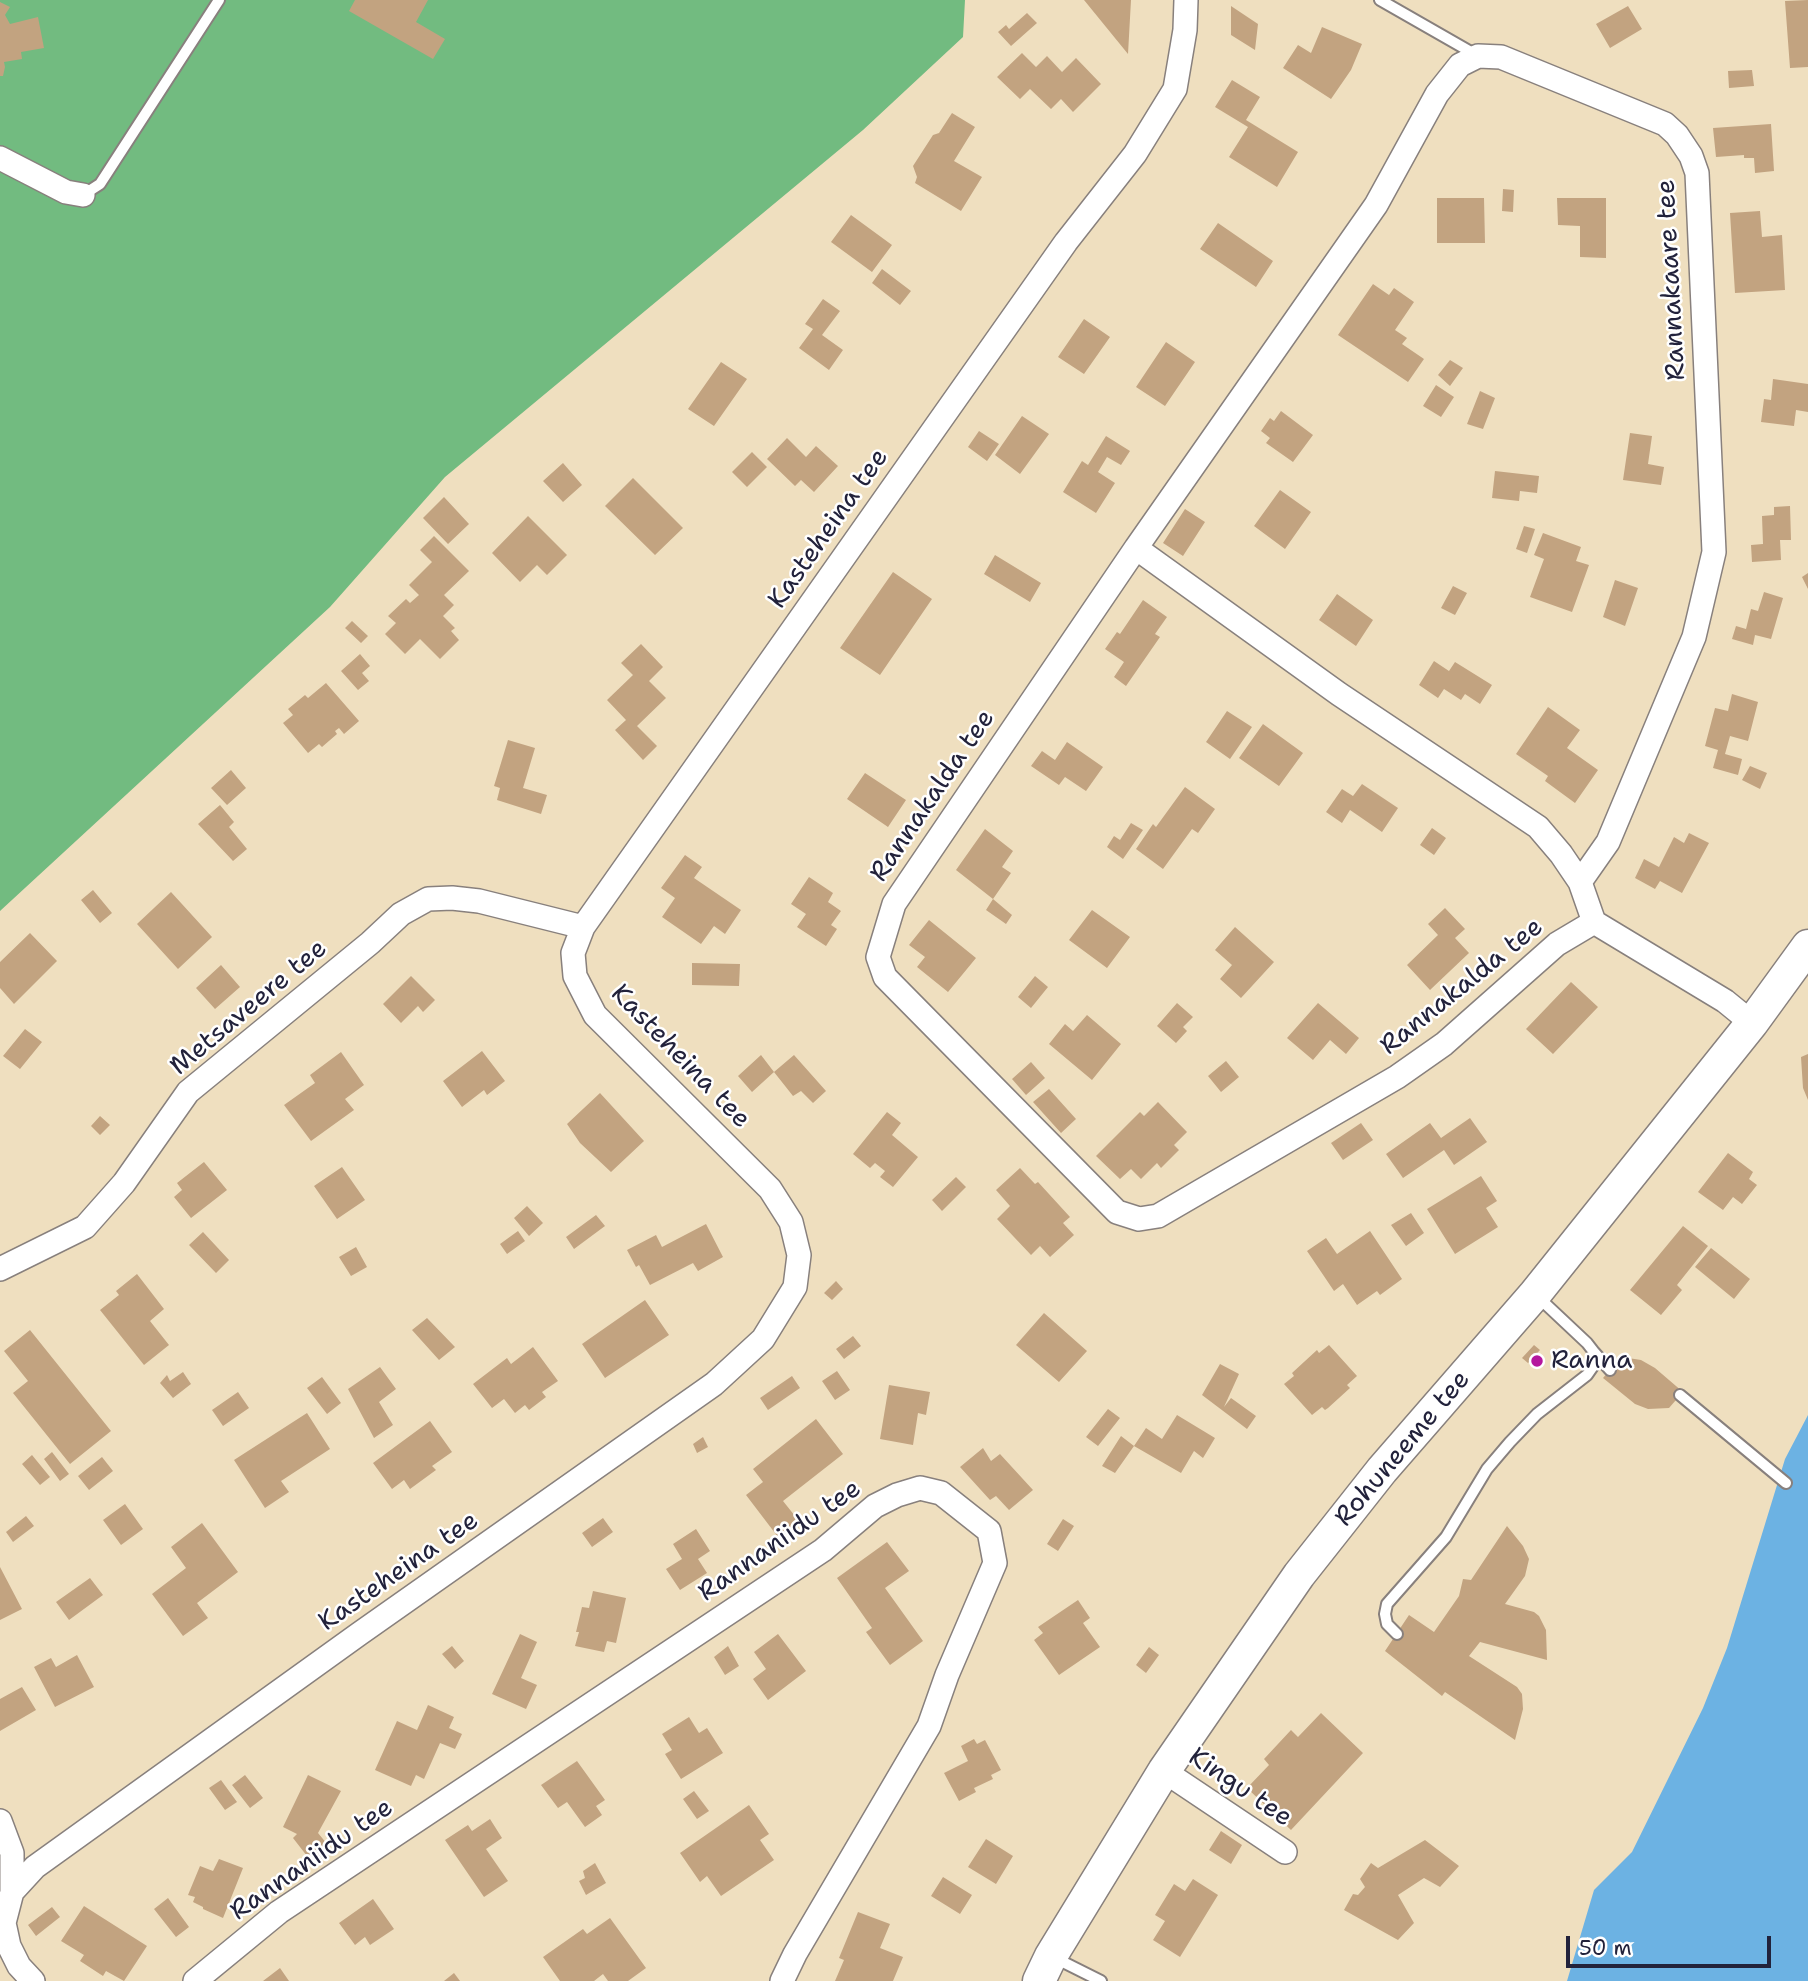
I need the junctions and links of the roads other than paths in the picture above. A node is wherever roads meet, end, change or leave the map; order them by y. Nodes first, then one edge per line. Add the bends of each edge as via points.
1 (219, 0) edge
2 (1186, 0) edge
3 (1380, 0) edge
4 (1478, 56) junction
5 (0, 158) edge
6 (83, 195) joint
7 (1136, 548) junction
8 (1580, 882) junction
9 (1594, 922) junction
10 (583, 927) junction
11 (1808, 946) edge
12 (1752, 1023) junction
13 (0, 1269) edge
14 (1535, 1294) junction
15 (1594, 1352) junction
16 (1610, 1370) dead end
17 (1680, 1395) dead end
18 (1786, 1483) dead end
19 (1397, 1634) dead end
20 (1164, 1771) junction
21 (0, 1821) edge
22 (1285, 1852) dead end
23 (12, 1892) junction
24 (1045, 1968) edge
25 (33, 1981) edge
26 (195, 1981) edge
27 (782, 1981) edge
28 (1101, 1981) edge

1 - 6 lane via 100,184
2 - 10 street, Kasteheina tee via 1175,89 1135,154 1066,242
3 - 4 lane
4 - 7 street via 1460,65 1437,94 1376,205
4 - 8 street, Rannakaare tee via 1501,57 1665,124 1691,156 1697,173 1714,552 1693,637 1608,842
5 - 6 street via 65,192
7 - 8 street via 1339,694 1538,827
7 - 9 street, Rannakalda tee via 894,904 878,957 885,977 1116,1212 1139,1219 1158,1216 1397,1077 1444,1044 1557,944
8 - 9 street
9 - 12 street via 1725,1001
10 - 13 street, Metsaveere tee via 452,898 428,899 401,914 188,1092 124,1183 85,1227
10 - 23 street, Kasteheina tee via 573,953 575,976 595,1015 769,1189 791,1222 799,1255 795,1287 763,1339 713,1384 35,1867
11 - 12 street, Rohuneeme tee
12 - 14 street, Rohuneeme tee
14 - 15 lane
14 - 20 street, Rohuneeme tee via 1382,1470 1299,1575
15 - 16 lane
15 - 19 lane via 1594,1365 1587,1375 1510,1442 1446,1537 1387,1604 1387,1624
17 - 18 lane
20 - 22 street, Kingu tee
20 - 24 street, Rohuneeme tee
21 - 23 street via 12,1853
23 - 25 street via 4,1923 9,1946
24 - 28 lane
26 - 27 street, Rannaniidu tee via 279,1912 823,1550 875,1506 920,1488 941,1493 989,1531 995,1563 929,1726

